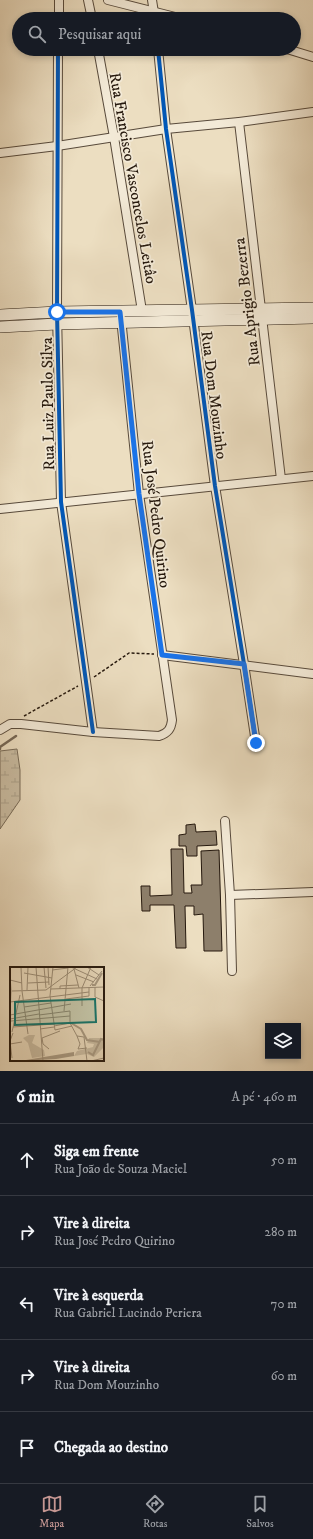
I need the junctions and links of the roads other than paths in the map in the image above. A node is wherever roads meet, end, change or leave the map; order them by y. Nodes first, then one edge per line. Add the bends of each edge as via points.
1 (59, 0) edge
2 (88, 0) edge
3 (108, 0) edge
4 (152, 0) edge
5 (59, 12) edge
6 (91, 12) edge
7 (145, 12) edge
8 (154, 12) edge
9 (301, 53) edge
10 (58, 56) edge
11 (99, 56) edge
12 (159, 56) edge
13 (313, 57) edge
14 (313, 112) edge
15 (239, 122) junction
16 (166, 129) junction
17 (114, 137) junction
18 (57, 146) junction
19 (0, 153) edge
20 (313, 308) edge
21 (142, 311) junction
22 (120, 312) junction
23 (262, 314) junction
24 (0, 315) edge
25 (193, 316) junction
26 (57, 318) junction
27 (313, 318) edge
28 (122, 323) junction
29 (0, 327) edge
30 (313, 476) edge
31 (281, 479) junction
32 (215, 486) junction
33 (139, 494) junction
34 (61, 502) junction
35 (0, 509) edge
36 (162, 655) junction
37 (244, 664) junction
38 (313, 674) edge
39 (0, 725) edge
40 (0, 729) edge
41 (93, 732) junction
42 (256, 743) dead end
43 (225, 821) dead end
44 (313, 892) edge
45 (230, 895) junction
46 (232, 971) dead end

1 - 5 street
2 - 6 street
3 - 7 street
4 - 8 street
9 - 13 street
10 - 18 street, Rua Luiz Paulo Silva
11 - 17 street, Rua Francisco Vasconcelos Leitâo
12 - 16 street, Rua Dom Mouzinho
14 - 15 street
15 - 16 street
15 - 23 street, Rua Aprigio Bezerra
16 - 17 street
16 - 25 street, Rua Dom Mouzinho
17 - 18 street
17 - 21 street, Rua Francisco Vasconcelos Leitâo
18 - 19 street
18 - 26 street, Rua Luiz Paulo Silva
20 - 23 street
21 - 22 street
21 - 25 street
22 - 26 street
22 - 28 street, Rua José Pedro Quirino
23 - 25 street
23 - 27 street
23 - 31 street, Rua Aprigio Bezerra
24 - 26 street
25 - 28 street
25 - 32 street, Rua Dom Mouzinho
26 - 28 street
26 - 29 street
26 - 34 street, Rua Luiz Paulo Silva
28 - 33 street, Rua José Pedro Quirino
30 - 31 street
31 - 32 street
32 - 33 street
32 - 37 street, Rua Dom Mouzinho
33 - 34 street
33 - 36 street, Rua José Pedro Quirino
34 - 35 street
34 - 41 street, Rua Luiz Paulo Silva
36 - 37 street
36 - 41 street, Rua José Pedro Quirino via 172,720 167,733 159,736
37 - 38 street
37 - 42 street, Rua Dom Mouzinho
39 - 40 street
40 - 41 street via 10,724
43 - 45 street
44 - 45 street
45 - 46 street

